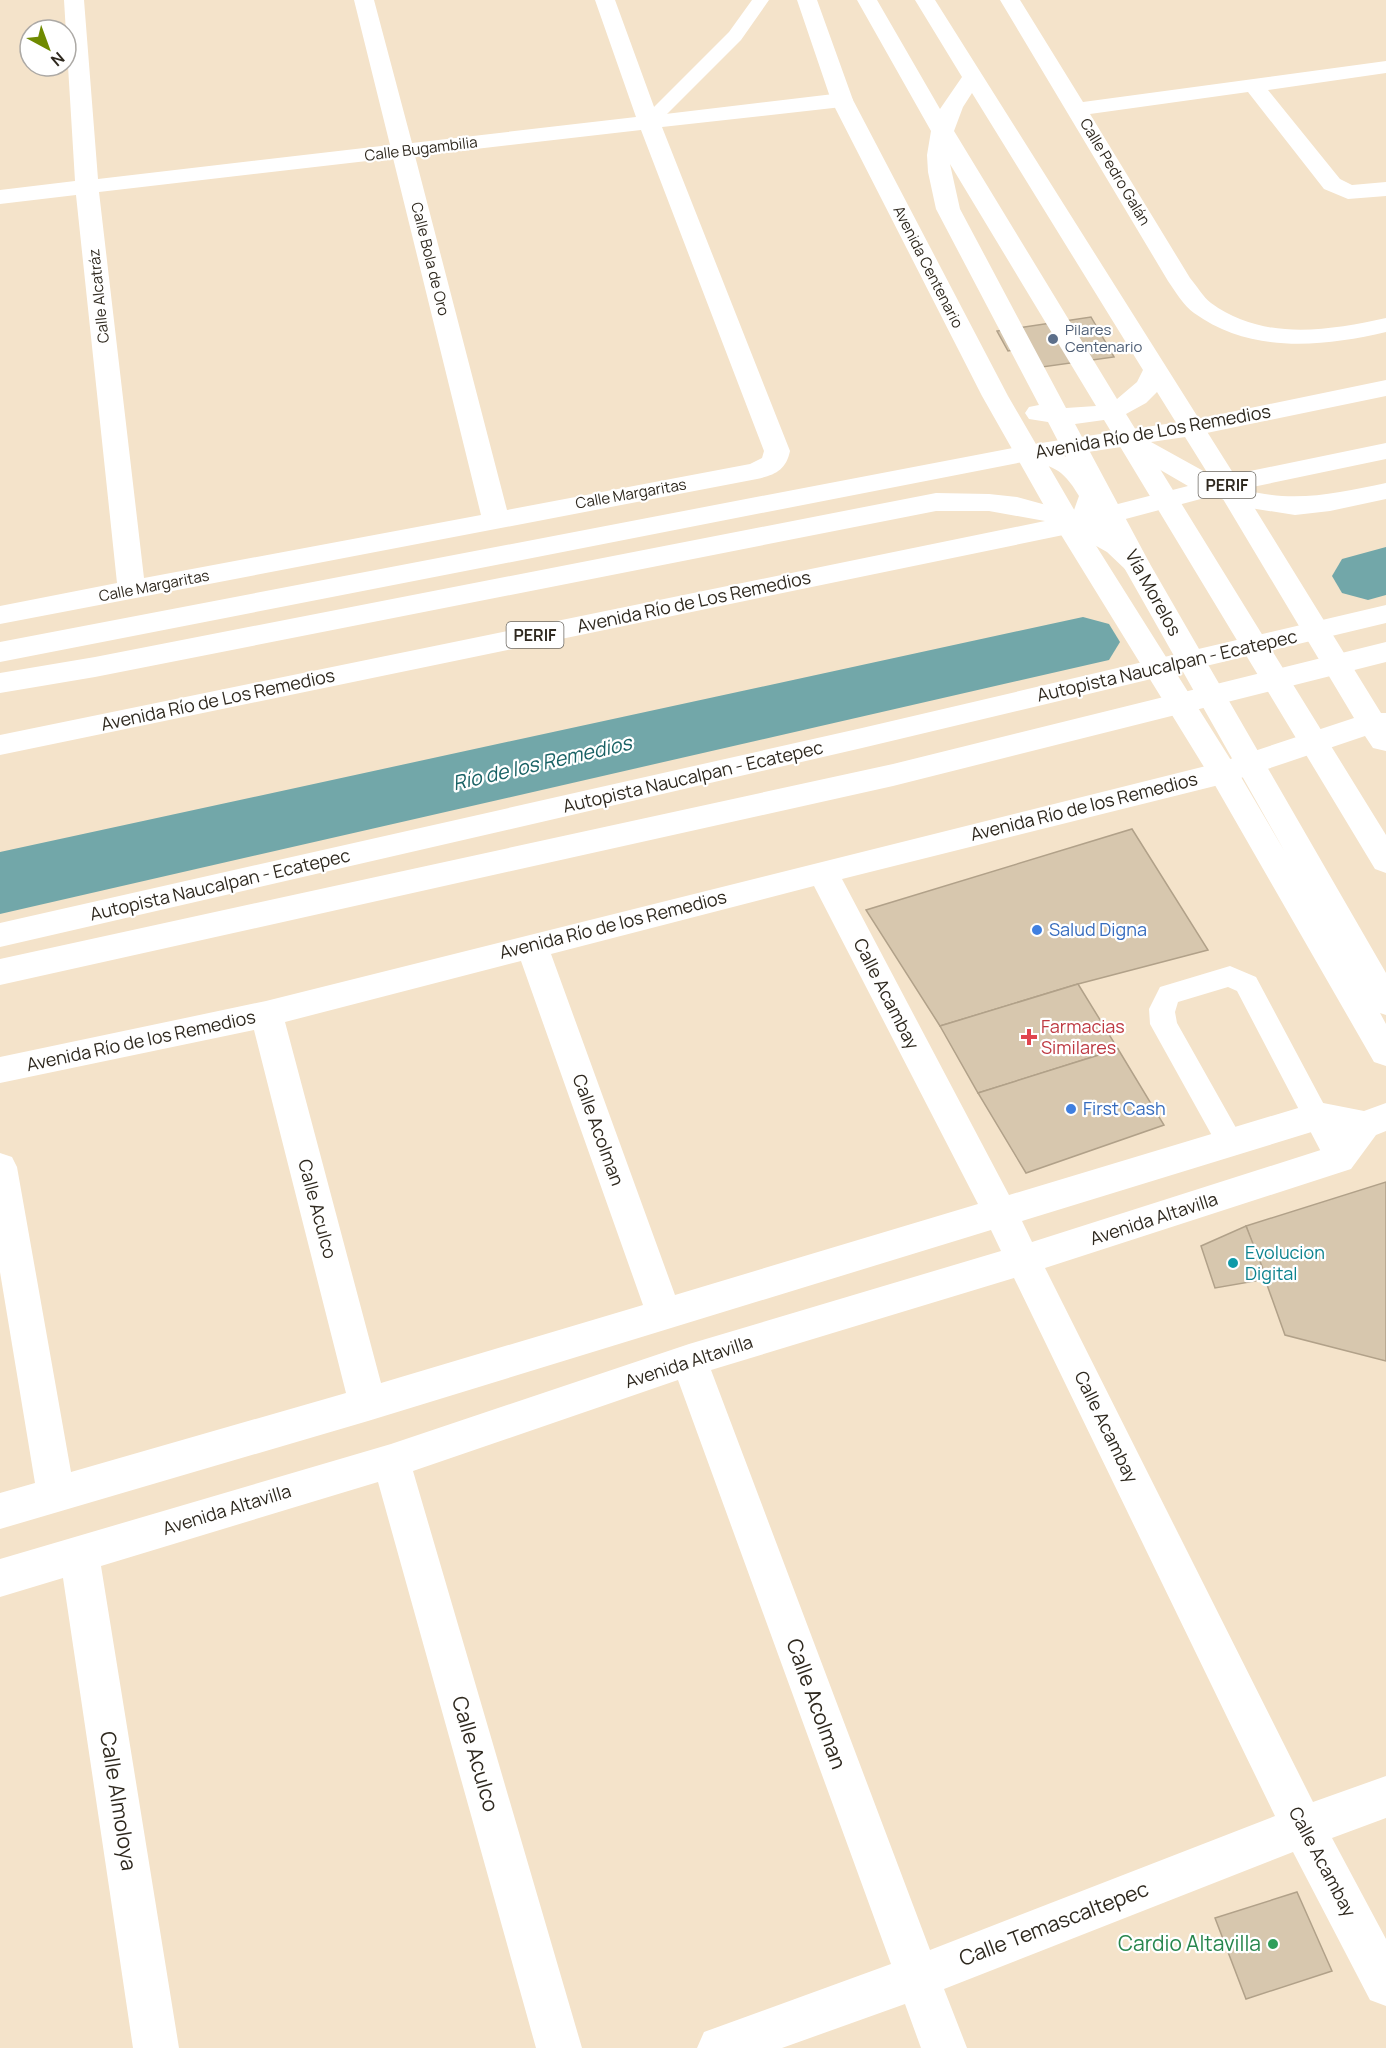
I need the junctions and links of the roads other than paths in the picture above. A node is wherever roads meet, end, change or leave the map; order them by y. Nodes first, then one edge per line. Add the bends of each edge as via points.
1 (74, 0) edge
2 (364, 0) edge
3 (605, 0) edge
4 (761, 0) edge
5 (807, 0) edge
6 (867, 0) edge
7 (925, 0) edge
8 (1010, 0) edge
9 (1386, 67) edge
10 (974, 76) junction
11 (1254, 86) junction
12 (842, 100) junction
13 (1078, 109) junction
14 (650, 122) junction
15 (403, 151) junction
16 (87, 187) junction
17 (1386, 189) edge
18 (0, 197) edge
19 (1386, 326) edge
20 (1156, 370) junction
21 (1386, 388) edge
22 (995, 396) junction
23 (1192, 428) junction
24 (1130, 441) junction
25 (1386, 451) edge
26 (1028, 453) junction
27 (1227, 484) junction
28 (1386, 491) edge
29 (496, 519) junction
30 (1070, 525) junction
31 (1136, 564) junction
32 (132, 591) junction
33 (1386, 614) edge
34 (0, 615) edge
35 (0, 652) edge
36 (1386, 652) edge
37 (0, 683) edge
38 (1381, 730) edge
39 (0, 744) edge
40 (1223, 772) junction
41 (1386, 861) edge
42 (823, 872) junction
43 (0, 935) edge
44 (532, 946) junction
45 (1386, 955) edge
46 (0, 972) edge
47 (1374, 1006) edge
48 (266, 1014) junction
49 (1386, 1053) edge
50 (0, 1070) edge
51 (1318, 1116) junction
52 (1375, 1121) edge
53 (1230, 1142) junction
54 (1339, 1159) junction
55 (0, 1167) edge
56 (1000, 1213) junction
57 (1023, 1260) junction
58 (664, 1314) junction
59 (689, 1360) junction
60 (368, 1404) junction
61 (391, 1461) junction
62 (56, 1494) junction
63 (0, 1511) edge
64 (80, 1554) junction
65 (0, 1578) edge
66 (1386, 1797) edge
67 (1303, 1827) junction
68 (917, 1977) junction
69 (1386, 1984) edge
70 (156, 2048) edge
71 (559, 2048) edge
72 (720, 2048) edge
73 (944, 2048) edge

1 - 16 main road, Calle Alcatráz
2 - 15 main road, Calle Bola de Oro
3 - 14 main road, Calle Margaritas
4 - 14 lane via 735,36
5 - 12 main road, Avenida Centenario
6 - 24 main road via 957,157
7 - 10 main road
8 - 13 main road, Calle Pedro Galán
9 - 11 main road
10 - 20 main road
10 - 31 main road, Vía Morelos via 960,92 942,129 938,148 941,188 948,209
11 - 13 main road
11 - 17 main road via 1332,184 1348,192
12 - 14 main road, Calle Bugambilia
12 - 22 main road, Avenida Centenario
13 - 19 main road, Calle Pedro Galán via 1180,282 1201,307 1237,328 1286,338 1342,335
14 - 15 main road, Calle Bugambilia
14 - 29 main road, Calle Margaritas via 777,451 774,464 757,471
15 - 16 main road, Calle Bugambilia
15 - 29 main road, Calle Bola de Oro
16 - 18 main road, Calle Bugambilia
16 - 32 main road, Calle Alcatráz
20 - 22 main road via 1144,393 1115,409 1096,414 1053,415
20 - 23 main road
21 - 23 main road, Avenida Río de Los Remedios
22 - 26 main road, Avenida Centenario
23 - 26 main road, Avenida Río de Los Remedios
23 - 27 main road
24 - 28 main road via 1190,478 1255,502 1295,506
24 - 41 main road
25 - 27 main road, Avenida Río de Los Remedios / PERIF
26 - 30 main road, Avenida Centenario
26 - 30 lane via 1058,459 1076,470 1090,495 1084,513
26 - 35 main road, Avenida Río de Los Remedios
27 - 30 main road, Avenida Río de Los Remedios / PERIF
27 - 38 main road
29 - 32 main road, Calle Margaritas
30 - 39 main road, Avenida Río de Los Remedios / PERIF
30 - 40 main road, Avenida Río de los Remedios
31 - 37 main road via 1102,537 1054,515 971,501 914,505
31 - 47 main road, Vía Morelos
32 - 34 main road, Calle Margaritas
33 - 43 main road, Autopista Naucalpan - Ecatepec
36 - 46 main road, Autopista Naucalpan - Ecatepec via 893,775
38 - 40 main road
40 - 42 main road, Avenida Río de los Remedios
40 - 47 main road, Avenida Río de los Remedios
42 - 44 main road, Avenida Río de los Remedios
42 - 56 main road, Calle Acambay
44 - 48 main road, Avenida Río de los Remedios
44 - 58 main road, Calle Acolman
45 - 47 main road via 1364,975 1358,993
47 - 49 main road, Avenida Río de los Remedios
48 - 50 main road, Avenida Río de los Remedios
48 - 60 main road, Calle Aculco
51 - 52 main road
51 - 53 main road
51 - 53 lane via 1247,984 1230,976 1220,978 1169,994 1161,1013
51 - 54 lane
52 - 54 main road
53 - 56 main road
54 - 57 main road, Avenida Altavilla
55 - 62 main road
56 - 57 main road, Calle Acambay
56 - 58 main road
57 - 59 main road, Avenida Altavilla
57 - 67 main road, Calle Acambay
58 - 60 main road
59 - 61 main road, Avenida Altavilla
59 - 68 main road, Calle Acolman
60 - 62 main road
61 - 64 main road, Avenida Altavilla
61 - 71 main road, Calle Aculco
62 - 63 main road
64 - 65 main road, Avenida Altavilla
64 - 70 main road, Calle Almoloya
66 - 67 main road, Calle Temascaltepec
67 - 68 main road, Calle Temascaltepec
67 - 69 main road, Calle Acambay
68 - 72 main road, Calle Temascaltepec
68 - 73 main road, Calle Acolman

